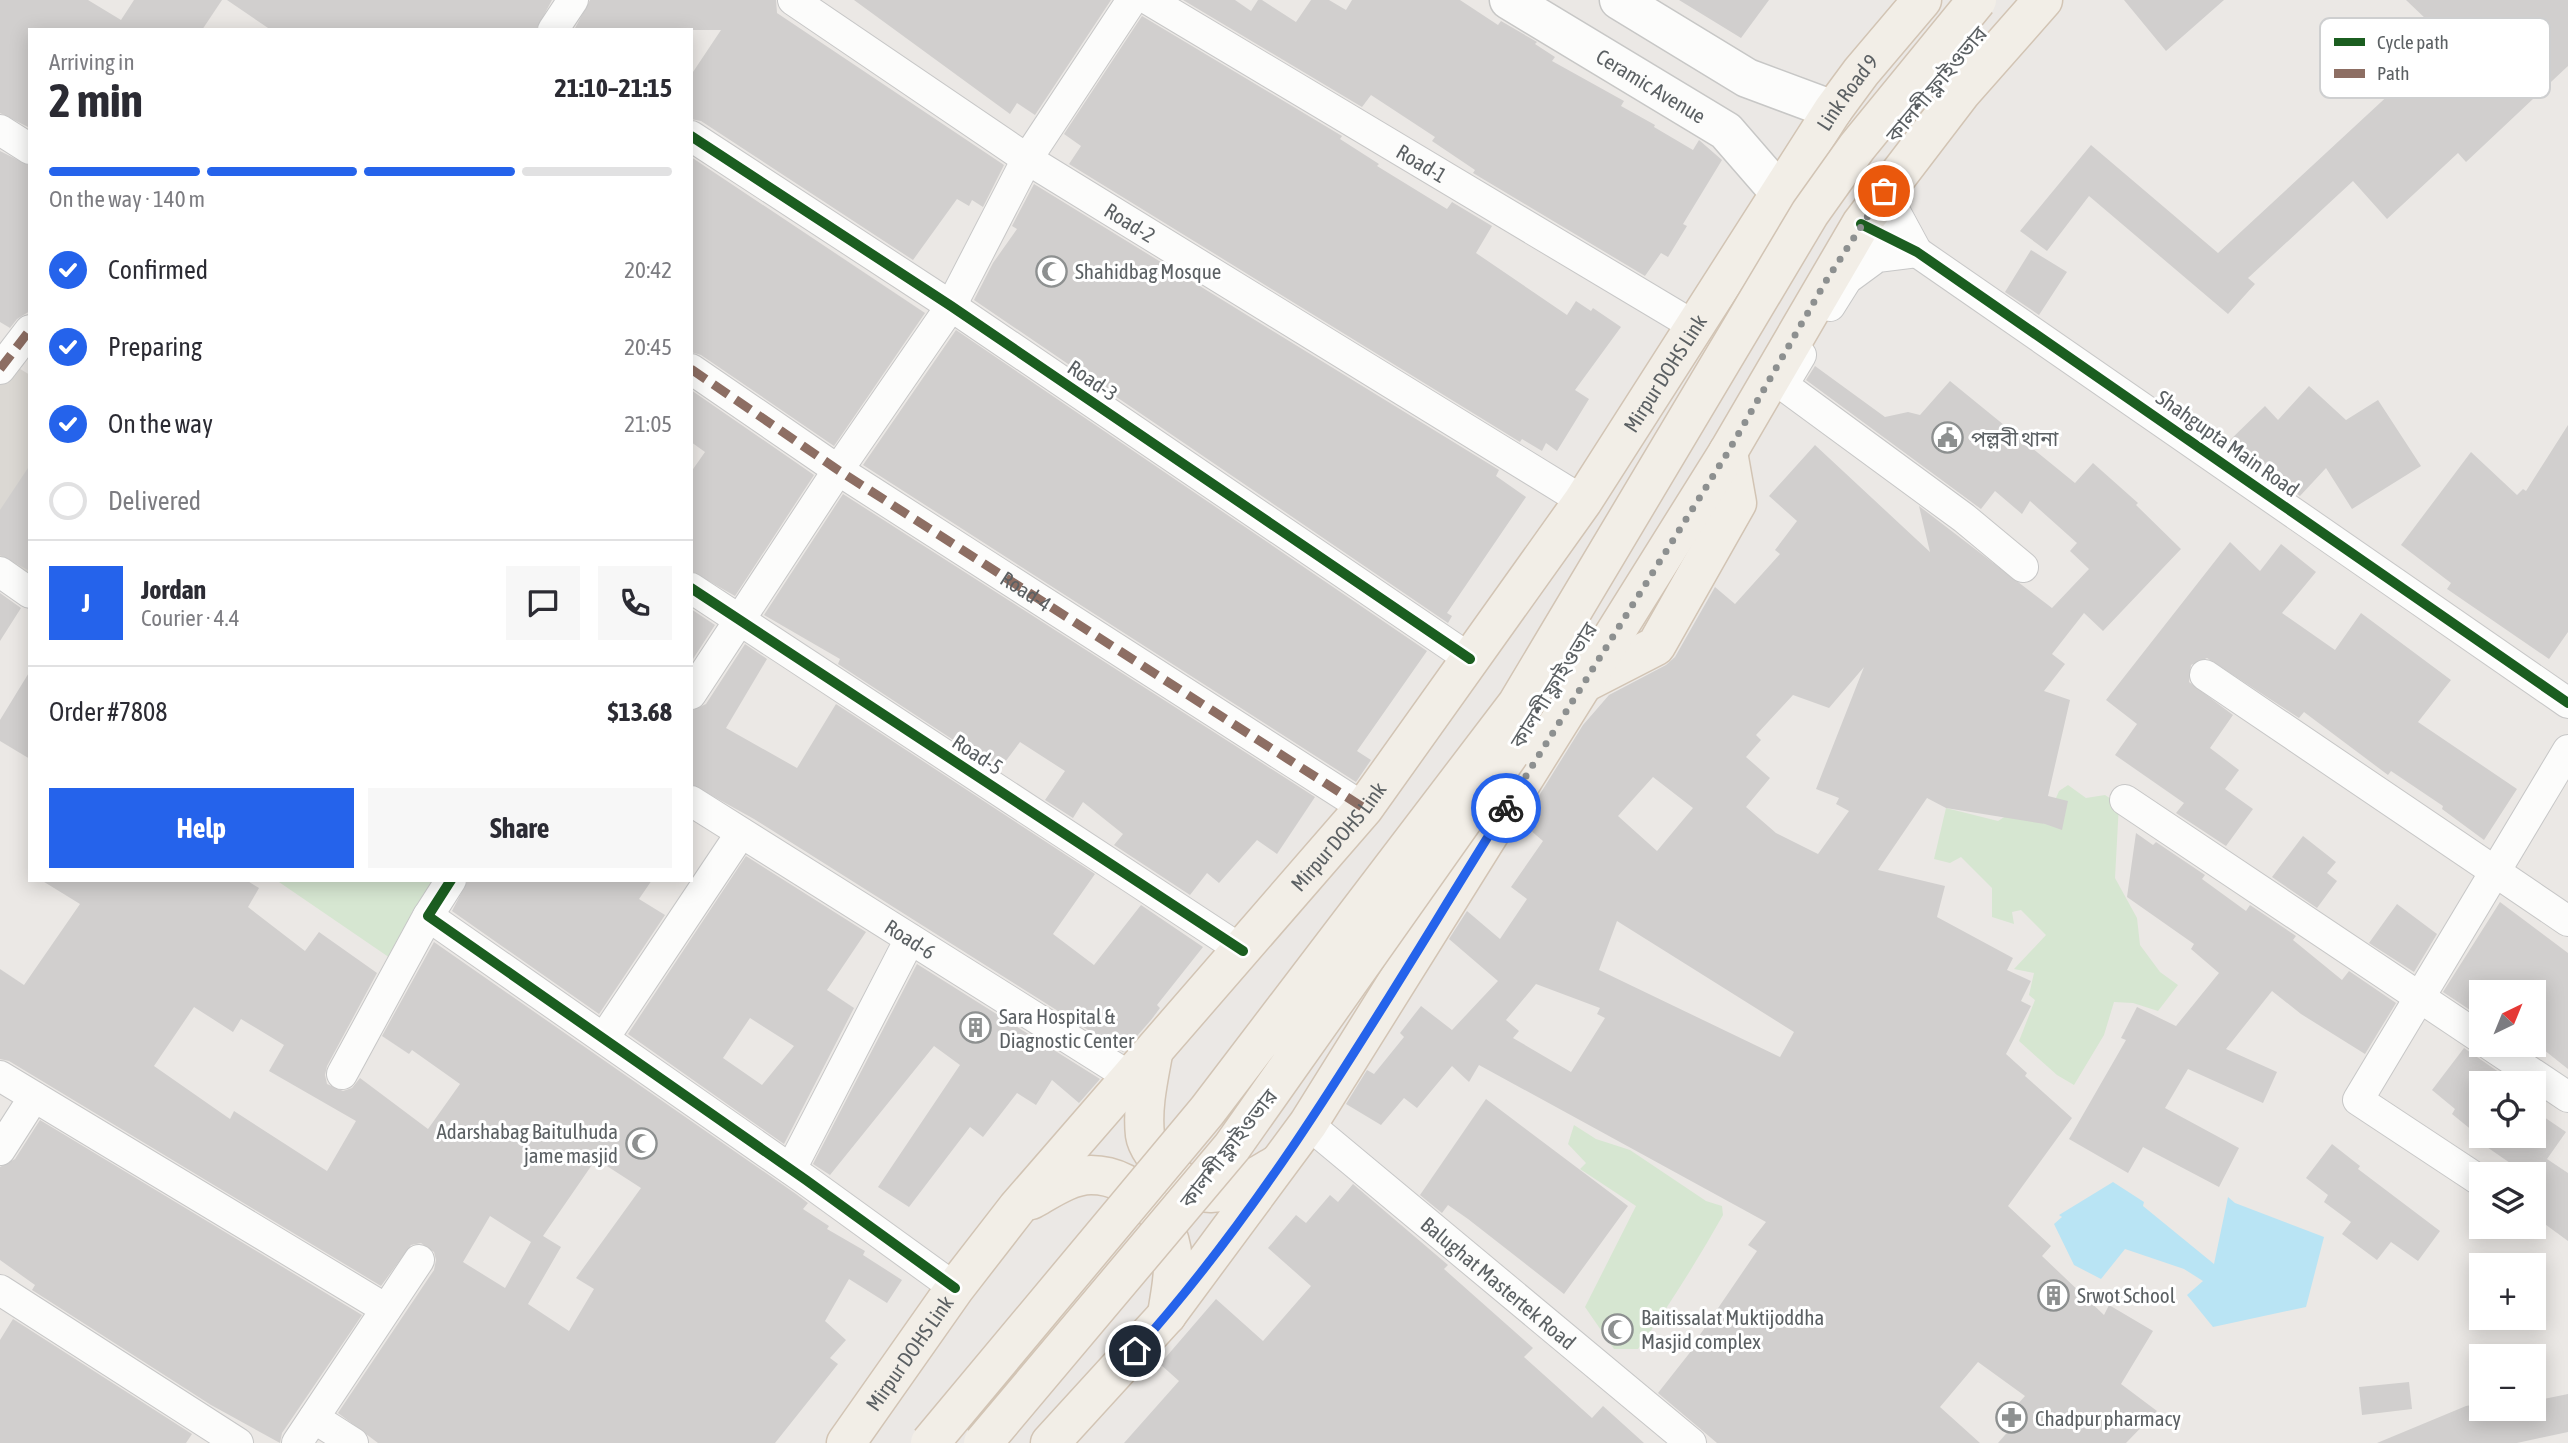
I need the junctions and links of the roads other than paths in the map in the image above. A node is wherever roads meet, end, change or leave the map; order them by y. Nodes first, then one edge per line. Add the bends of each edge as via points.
1 (573, 0) edge
2 (793, 0) edge
3 (1132, 0) edge
4 (1149, 0) edge
5 (1509, 0) edge
6 (1619, 0) edge
7 (1922, 0) edge
8 (1977, 0) edge
9 (2008, 0) edge
10 (2043, 0) edge
11 (553, 28) edge
12 (1833, 110) junction
13 (0, 130) edge
14 (693, 137) edge
15 (28, 148) edge
16 (1027, 159) junction
17 (1884, 191) junction
18 (1779, 192) junction
19 (1861, 224) junction
20 (1917, 252) junction
21 (951, 306) junction
22 (1696, 327) junction
23 (693, 370) edge
24 (838, 470) junction
25 (1583, 501) junction
26 (2023, 567) dead end
27 (0, 572) edge
28 (693, 589) edge
29 (28, 592) edge
30 (738, 620) junction
31 (1470, 659) junction
32 (2205, 675) dead end
33 (693, 691) edge
34 (2566, 695) edge
35 (2568, 750) edge
36 (2125, 800) dead end
37 (693, 802) edge
38 (1364, 808) junction
39 (741, 832) junction
40 (2497, 872) junction
41 (450, 882) edge
42 (428, 916) junction
43 (2568, 921) edge
44 (910, 939) junction
45 (1243, 951) junction
46 (2419, 997) junction
47 (2469, 1030) edge
48 (604, 1038) junction
49 (2508, 1057) edge
50 (1142, 1066) junction
51 (342, 1074) dead end
52 (0, 1076) edge
53 (34, 1097) junction
54 (2568, 1097) edge
55 (1308, 1124) junction
56 (0, 1150) edge
57 (1281, 1162) junction
58 (791, 1169) junction
59 (2469, 1173) edge
60 (1017, 1208) junction
61 (419, 1260) dead end
62 (955, 1288) junction
63 (0, 1290) edge
64 (386, 1309) junction
65 (1167, 1316) junction
66 (314, 1418) junction
67 (239, 1443) edge
68 (298, 1443) edge
69 (354, 1443) edge
70 (846, 1443) edge
71 (930, 1443) edge
72 (983, 1443) edge
73 (1050, 1443) edge
74 (1691, 1443) edge

1 - 11 street
2 - 16 street, Road-2
3 - 16 street
4 - 22 street, Road-1
5 - 18 main road, Ceramic Avenue via 1726,131
6 - 12 main road via 1747,78
7 - 12 main road, Link Road 9
8 - 71 main road, bridge via 1857,147 1810,213 1517,704 1206,1111
9 - 72 main road, কালশী ফ্লাইওভার, bridge via 1897,128 1835,214 1538,714 1371,954 1232,1147
10 - 17 main road via 1961,93
12 - 18 main road, Link Road 9
13 - 15 street
14 - 21 street, Road-3
16 - 21 street
16 - 25 street, Road-2
17 - 19 main road
17 - 20 street
18 - 22 main road, Mirpur DOHS Link
19 - 20 street, Shahgupta Main Road
19 - 55 main road via 1728,452
20 - 26 street via 1877,257 1847,279 1783,385
20 - 34 street, Shahgupta Main Road
21 - 24 street
21 - 31 street, Road-3
22 - 25 main road, Mirpur DOHS Link
23 - 24 street, Road-4
24 - 30 street
24 - 38 street, Road-4
25 - 31 main road, Mirpur DOHS Link
27 - 29 street
28 - 30 street, Road-5
30 - 33 street
30 - 45 street, Road-5
31 - 38 main road, Mirpur DOHS Link
32 - 40 street
35 - 40 street
36 - 46 street
37 - 39 street, Road-6
38 - 45 main road, Mirpur DOHS Link
39 - 44 street, Road-6
39 - 48 street
40 - 43 street
40 - 46 street
41 - 42 street
42 - 48 street
42 - 51 street
44 - 50 street, Road-6
44 - 58 street
45 - 50 main road, Mirpur DOHS Link
46 - 47 street
46 - 59 street via 2358,1100
48 - 58 street
49 - 54 street
50 - 57 main road via 1145,1139 1181,1181 1210,1193 1244,1183
50 - 60 main road, Mirpur DOHS Link
52 - 53 street
53 - 56 street
53 - 64 street
55 - 57 main road
55 - 74 street, Balughat Mastertek Road
57 - 65 main road
58 - 62 street
60 - 62 main road, Mirpur DOHS Link
60 - 65 main road via 1068,1180 1090,1175 1114,1178 1139,1193 1159,1213 1170,1240 1173,1266
61 - 64 street
62 - 70 main road, Mirpur DOHS Link
63 - 67 street
64 - 66 street
65 - 73 main road
66 - 68 street
66 - 69 street

